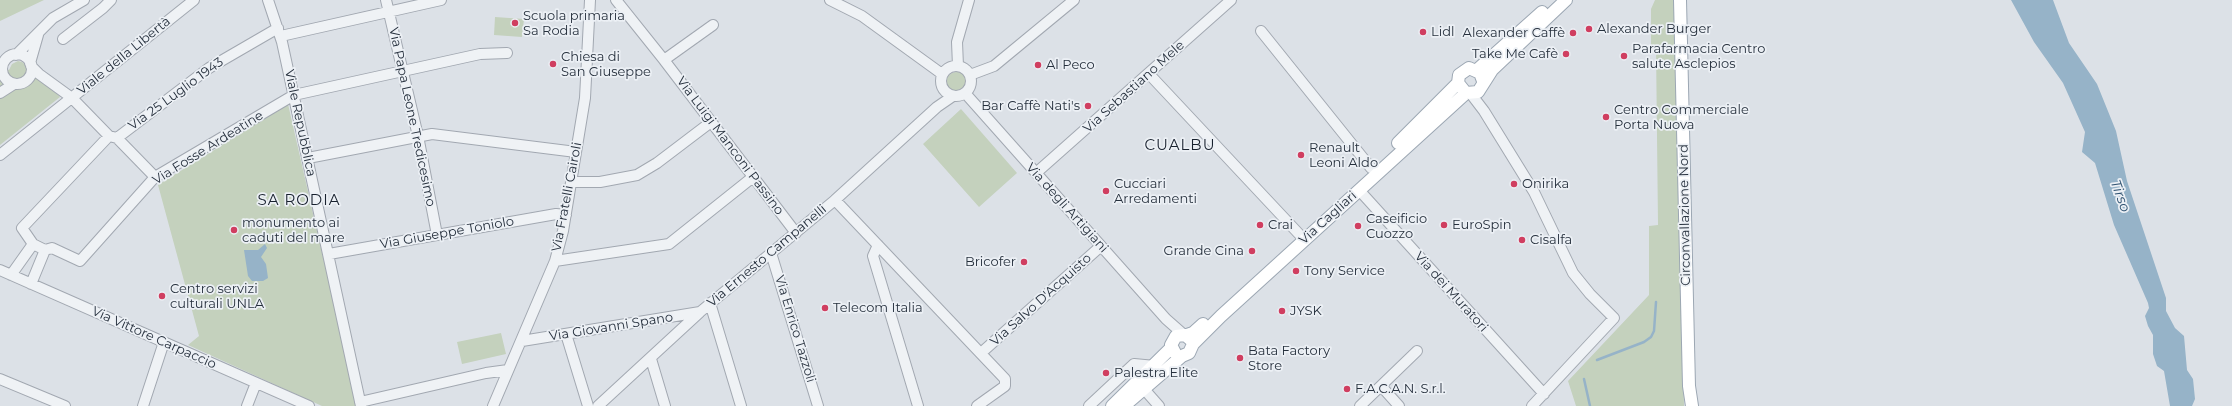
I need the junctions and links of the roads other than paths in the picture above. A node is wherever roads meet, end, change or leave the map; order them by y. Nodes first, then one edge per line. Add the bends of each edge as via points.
1 (85, 0) edge
2 (111, 0) edge
3 (194, 0) edge
4 (268, 0) edge
5 (275, 0) edge
6 (386, 0) edge
7 (441, 0) edge
8 (590, 0) edge
9 (616, 0) edge
10 (830, 0) edge
11 (969, 0) edge
12 (1074, 0) edge
13 (1231, 0) edge
14 (1554, 0) edge
15 (1566, 0) edge
16 (1680, 0) edge
17 (389, 13) junction
18 (95, 14) junction
19 (713, 24) dead end
20 (40, 30) junction
21 (1261, 31) dead end
22 (280, 32) junction
23 (62, 39) dead end
24 (507, 54) dead end
25 (16, 55) junction
26 (664, 60) junction
27 (30, 64) junction
28 (958, 66) junction
29 (2, 69) edge
30 (1477, 70) junction
31 (403, 72) junction
32 (942, 74) junction
33 (1149, 74) junction
34 (970, 75) junction
35 (27, 80) junction
36 (14, 84) junction
37 (1483, 84) junction
38 (55, 85) junction
39 (943, 88) junction
40 (1465, 90) junction
41 (0, 93) edge
42 (965, 93) junction
43 (294, 95) junction
44 (953, 96) junction
45 (72, 98) junction
46 (937, 107) junction
47 (1483, 109) junction
48 (711, 122) junction
49 (418, 136) junction
50 (113, 137) junction
51 (576, 152) junction
52 (0, 155) edge
53 (308, 158) junction
54 (1371, 168) junction
55 (1036, 173) junction
56 (156, 177) junction
57 (753, 177) junction
58 (571, 182) junction
59 (1359, 190) junction
60 (835, 200) junction
61 (566, 215) junction
62 (796, 233) junction
63 (1299, 234) junction
64 (437, 235) junction
65 (32, 244) junction
66 (878, 245) junction
67 (1101, 246) junction
68 (45, 250) junction
69 (771, 253) junction
70 (329, 254) junction
71 (555, 261) junction
72 (0, 270) edge
73 (12, 275) junction
74 (32, 284) junction
75 (710, 303) junction
76 (700, 312) junction
77 (1169, 322) junction
78 (566, 334) junction
79 (1188, 338) junction
80 (522, 341) junction
81 (164, 342) junction
82 (1171, 345) junction
83 (1418, 351) dead end
84 (981, 353) junction
85 (1182, 356) junction
86 (651, 359) junction
87 (1155, 366) junction
88 (508, 370) junction
89 (0, 379) edge
90 (256, 383) junction
91 (1382, 387) junction
92 (1144, 389) junction
93 (1544, 394) junction
94 (294, 403) edge
95 (360, 404) edge
96 (65, 406) edge
97 (143, 406) edge
98 (247, 406) edge
99 (308, 406) edge
100 (493, 406) edge
101 (588, 406) edge
102 (598, 406) edge
103 (665, 406) edge
104 (741, 406) edge
105 (818, 406) edge
106 (918, 406) edge
107 (977, 406) edge
108 (1089, 406) edge
109 (1112, 406) edge
110 (1124, 406) edge
111 (1159, 406) edge
112 (1360, 406) edge
113 (1399, 406) edge
114 (1532, 406) edge
115 (1692, 406) edge

1 - 18 street
1 - 20 street via 53,18
2 - 18 street
3 - 45 street, Viale della Libertà
4 - 22 street, Viale Repubblica
5 - 22 street, Viale Repubblica
6 - 17 street, Via Papa Leone Tredicesimo
7 - 17 street, Via 25 Luglio 1943
8 - 51 street, Via Fratelli Cairoli via 585,98
9 - 26 street, Via Luigi Manconi Passino
10 - 32 street via 862,16
11 - 28 street via 958,42
12 - 34 street via 994,66
13 - 33 street, Via Sebastiano Mele
14 - 30 main road, Via Cagliari
15 - 37 main road, Via Cagliari via 1492,70
16 - 115 main road, Circonvallazione Nord via 1689,386
17 - 22 street, Via 25 Luglio 1943
17 - 31 street, Via Papa Leone Tredicesimo
18 - 23 street
19 - 26 street
20 - 25 street
20 - 27 street via 33,46
21 - 54 street
22 - 43 street, Viale Repubblica
22 - 50 street, Via 25 Luglio 1943 via 209,68
24 - 31 street, Via Fosse Ardeatine via 480,54
25 - 27 street via 23,56
25 - 29 street via 9,57
26 - 48 street, Via Luigi Manconi Passino
27 - 35 street via 30,75
27 - 38 street
28 - 32 street via 949,67
28 - 34 street
29 - 36 street via 6,79
30 - 37 main road
30 - 40 main road, Via Cagliari via 1469,68 1462,72
31 - 43 street, Via Fosse Ardeatine
31 - 49 street, Via Papa Leone Tredicesimo
32 - 39 street via 940,82
33 - 55 street, Via Sebastiano Mele
33 - 63 street
34 - 42 street via 970,85
35 - 36 street
35 - 38 street
36 - 41 street
37 - 40 main road, Via Cagliari via 1478,92
37 - 47 street
38 - 45 street
39 - 44 street
39 - 46 street
40 - 47 street
40 - 54 main road, Via Cagliari via 1407,135
40 - 59 main road, Via Cagliari
42 - 44 street, Via Ernesto Campanelli
42 - 55 street, Via degli Artigiani
43 - 53 street, Viale Repubblica
43 - 56 street, Via Fosse Ardeatine
44 - 46 street, Via Ernesto Campanelli
45 - 50 street
45 - 52 street, Viale della Libertà
46 - 60 street, Via Ernesto Campanelli
47 - 93 street via 1534,192 1568,264 1581,284 1614,318
48 - 57 street, Via Luigi Manconi Passino
48 - 58 street via 637,176 600,182
49 - 51 street via 432,134
49 - 53 street
49 - 64 street, Via Papa Leone Tredicesimo
50 - 56 street
50 - 65 street, Via 25 Luglio 1943 via 22,228
51 - 58 street, Via Fratelli Cairoli
53 - 70 street, Viale Repubblica
54 - 63 main road, Via Cagliari
55 - 67 street, Via degli Artigiani
56 - 68 street, Via Fosse Ardeatine via 80,261 52,248
57 - 62 street, Via Luigi Manconi Passino
57 - 71 street via 669,244
58 - 61 street, Via Fratelli Cairoli
59 - 79 main road, Via Cagliari via 1221,316
59 - 93 street, Via dei Muratori
60 - 62 street, Via Ernesto Campanelli
60 - 66 street
61 - 64 street, Via Giuseppe Toniolo via 556,214
61 - 71 street, Via Fratelli Cairoli
62 - 69 street, Via Ernesto Campanelli
63 - 79 main road, Via Cagliari
64 - 70 street, Via Giuseppe Toniolo
65 - 68 street
65 - 73 street
66 - 84 street
66 - 106 street via 873,256
67 - 77 street, Via degli Artigiani
67 - 84 street, Via Salvo D'Acquisto
68 - 74 street
69 - 75 street, Via Ernesto Campanelli
69 - 105 street, Via Enrico Tazzoli
70 - 95 street, Viale Repubblica
71 - 80 street, Via Fratelli Cairoli
72 - 73 street, Via Vittore Carpaccio
73 - 74 street, Via Vittore Carpaccio
74 - 81 street, Via Vittore Carpaccio
75 - 76 street, Via Ernesto Campanelli
75 - 104 street
76 - 78 street, Via Giovanni Spano
76 - 86 street, Via Ernesto Campanelli
77 - 79 street, Via degli Artigiani
77 - 82 street
78 - 80 street, Via Giovanni Spano
78 - 101 street
79 - 82 main road, Via Cagliari via 1176,336
79 - 85 main road, Via Cagliari via 1189,353
80 - 88 street, Via Fratelli Cairoli
81 - 90 street, Via Vittore Carpaccio
81 - 97 street
82 - 85 main road via 1176,354
82 - 87 main road, Via Cagliari
83 - 91 street
84 - 107 street via 1005,379 1005,386
85 - 92 main road, Via Cagliari
86 - 102 street, Via Ernesto Campanelli
86 - 103 street
87 - 108 street via 1134,364
87 - 109 main road, Via Cagliari
88 - 95 street via 486,373
88 - 100 street, Via Fratelli Cairoli
89 - 96 street
90 - 94 street, Via Vittore Carpaccio
90 - 98 street
91 - 112 street
91 - 113 street
92 - 110 main road, Via Cagliari
92 - 111 street
93 - 114 street
94 - 99 street, Via Vittore Carpaccio

